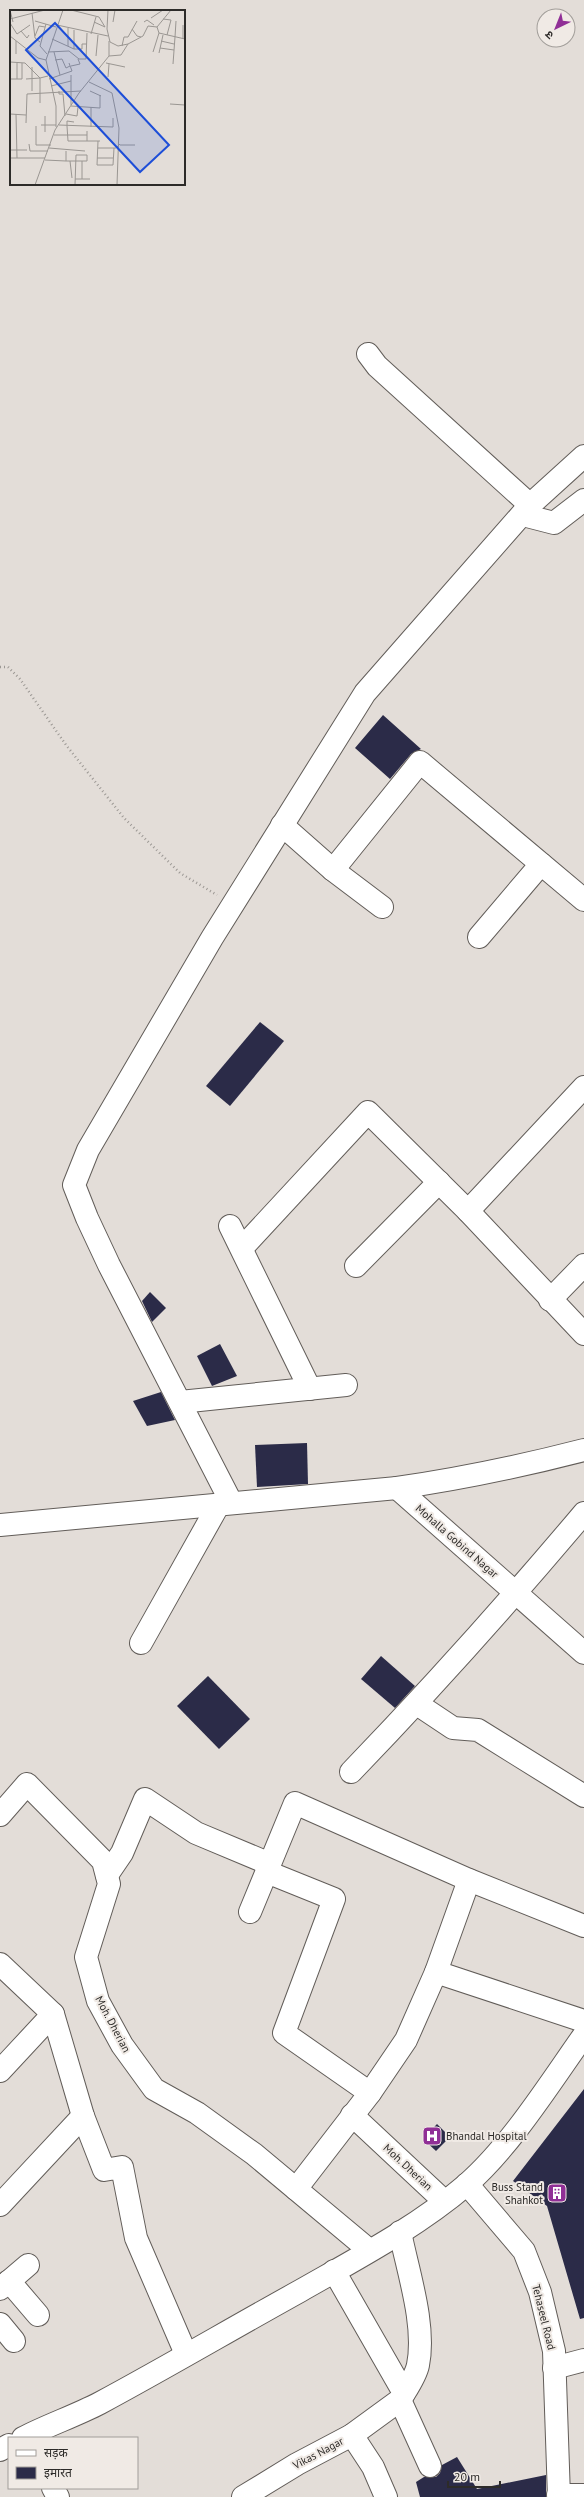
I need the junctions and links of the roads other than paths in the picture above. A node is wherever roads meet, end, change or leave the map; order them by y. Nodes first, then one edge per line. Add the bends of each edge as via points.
1 (368, 354) dead end
2 (584, 456) edge
3 (584, 500) edge
4 (526, 510) junction
5 (282, 825) junction
6 (541, 864) junction
7 (333, 870) junction
8 (584, 900) edge
9 (382, 907) dead end
10 (479, 936) dead end
11 (584, 1087) edge
12 (439, 1182) junction
13 (468, 1211) junction
14 (230, 1226) dead end
15 (242, 1248) junction
16 (584, 1265) edge
17 (356, 1266) dead end
18 (550, 1300) junction
19 (584, 1334) edge
20 (346, 1385) dead end
21 (310, 1389) junction
22 (180, 1402) junction
23 (584, 1450) edge
24 (397, 1488) junction
25 (225, 1503) junction
26 (584, 1513) edge
27 (0, 1525) edge
28 (516, 1593) junction
29 (141, 1643) dead end
30 (584, 1653) edge
31 (417, 1704) junction
32 (351, 1772) dead end
33 (584, 1796) edge
34 (0, 1815) edge
35 (269, 1868) junction
36 (107, 1874) junction
37 (468, 1880) junction
38 (250, 1912) dead end
39 (584, 1926) edge
40 (0, 1964) edge
41 (436, 1972) junction
42 (53, 2014) junction
43 (584, 2021) edge
44 (584, 2035) edge
45 (0, 2071) edge
46 (370, 2093) junction
47 (352, 2115) junction
48 (83, 2116) junction
49 (467, 2184) junction
50 (296, 2189) junction
51 (444, 2201) junction
52 (0, 2205) edge
53 (400, 2232) junction
54 (369, 2250) junction
55 (28, 2265) dead end
56 (334, 2271) junction
57 (4, 2285) edge
58 (38, 2315) dead end
59 (0, 2324) edge
60 (14, 2341) dead end
61 (186, 2354) junction
62 (584, 2360) edge
63 (554, 2368) junction
64 (402, 2396) junction
65 (352, 2435) junction
66 (27, 2437) edge
67 (430, 2466) dead end
68 (584, 2495) edge
69 (559, 2496) edge
70 (243, 2497) edge
71 (386, 2497) edge

1 - 4 street via 377,366
2 - 4 street
3 - 4 street via 554,523
4 - 5 street via 365,693
5 - 7 street
5 - 22 street via 88,1150 74,1185 87,1218
6 - 7 street via 420,762
6 - 8 street
6 - 10 street
7 - 9 street
11 - 13 street
12 - 13 street
12 - 15 street via 368,1112
12 - 17 street
13 - 18 street
14 - 15 street
15 - 21 street
16 - 18 street
18 - 19 street
20 - 21 street
21 - 22 street
22 - 25 street
23 - 24 street via 514,1468
24 - 25 street
24 - 28 street, Mohalla Gobind Nagar
25 - 27 street
25 - 29 street
26 - 28 street
28 - 30 street, Mohalla Gobind Nagar
28 - 31 street
31 - 32 street
31 - 33 street via 453,1728 478,1730
34 - 36 street, Moh. Dherian via 28,1784 103,1861
35 - 36 street via 196,1832 145,1799 122,1853
35 - 37 street via 295,1803
35 - 38 street
35 - 46 street via 334,1899 284,2033
36 - 50 street, Moh. Dherian via 109,1884 86,1957 98,2001 122,2045 154,2089 197,2113 254,2154
37 - 39 street
37 - 41 street
40 - 42 street
41 - 43 street
41 - 46 street via 406,2040
42 - 45 street
42 - 48 street
44 - 49 street via 534,2107
46 - 47 street
47 - 50 street
47 - 51 street, Moh. Dherian
48 - 52 street
48 - 61 street via 104,2170 122,2167 136,2238
49 - 51 street
49 - 63 street, Tehaseel Road via 524,2252 540,2292 554,2351
50 - 54 street, Moh. Dherian
51 - 53 street
53 - 54 street
53 - 64 street via 420,2339 418,2366
54 - 56 street
55 - 57 street
56 - 61 street
56 - 64 street
57 - 58 street
59 - 60 street
61 - 66 street via 98,2404
62 - 63 street
63 - 69 street, Tehaseel Road
64 - 65 street
64 - 67 street
65 - 70 street, Vikas Nagar
65 - 71 street, Vikas Nagar via 373,2467
68 - 69 street

